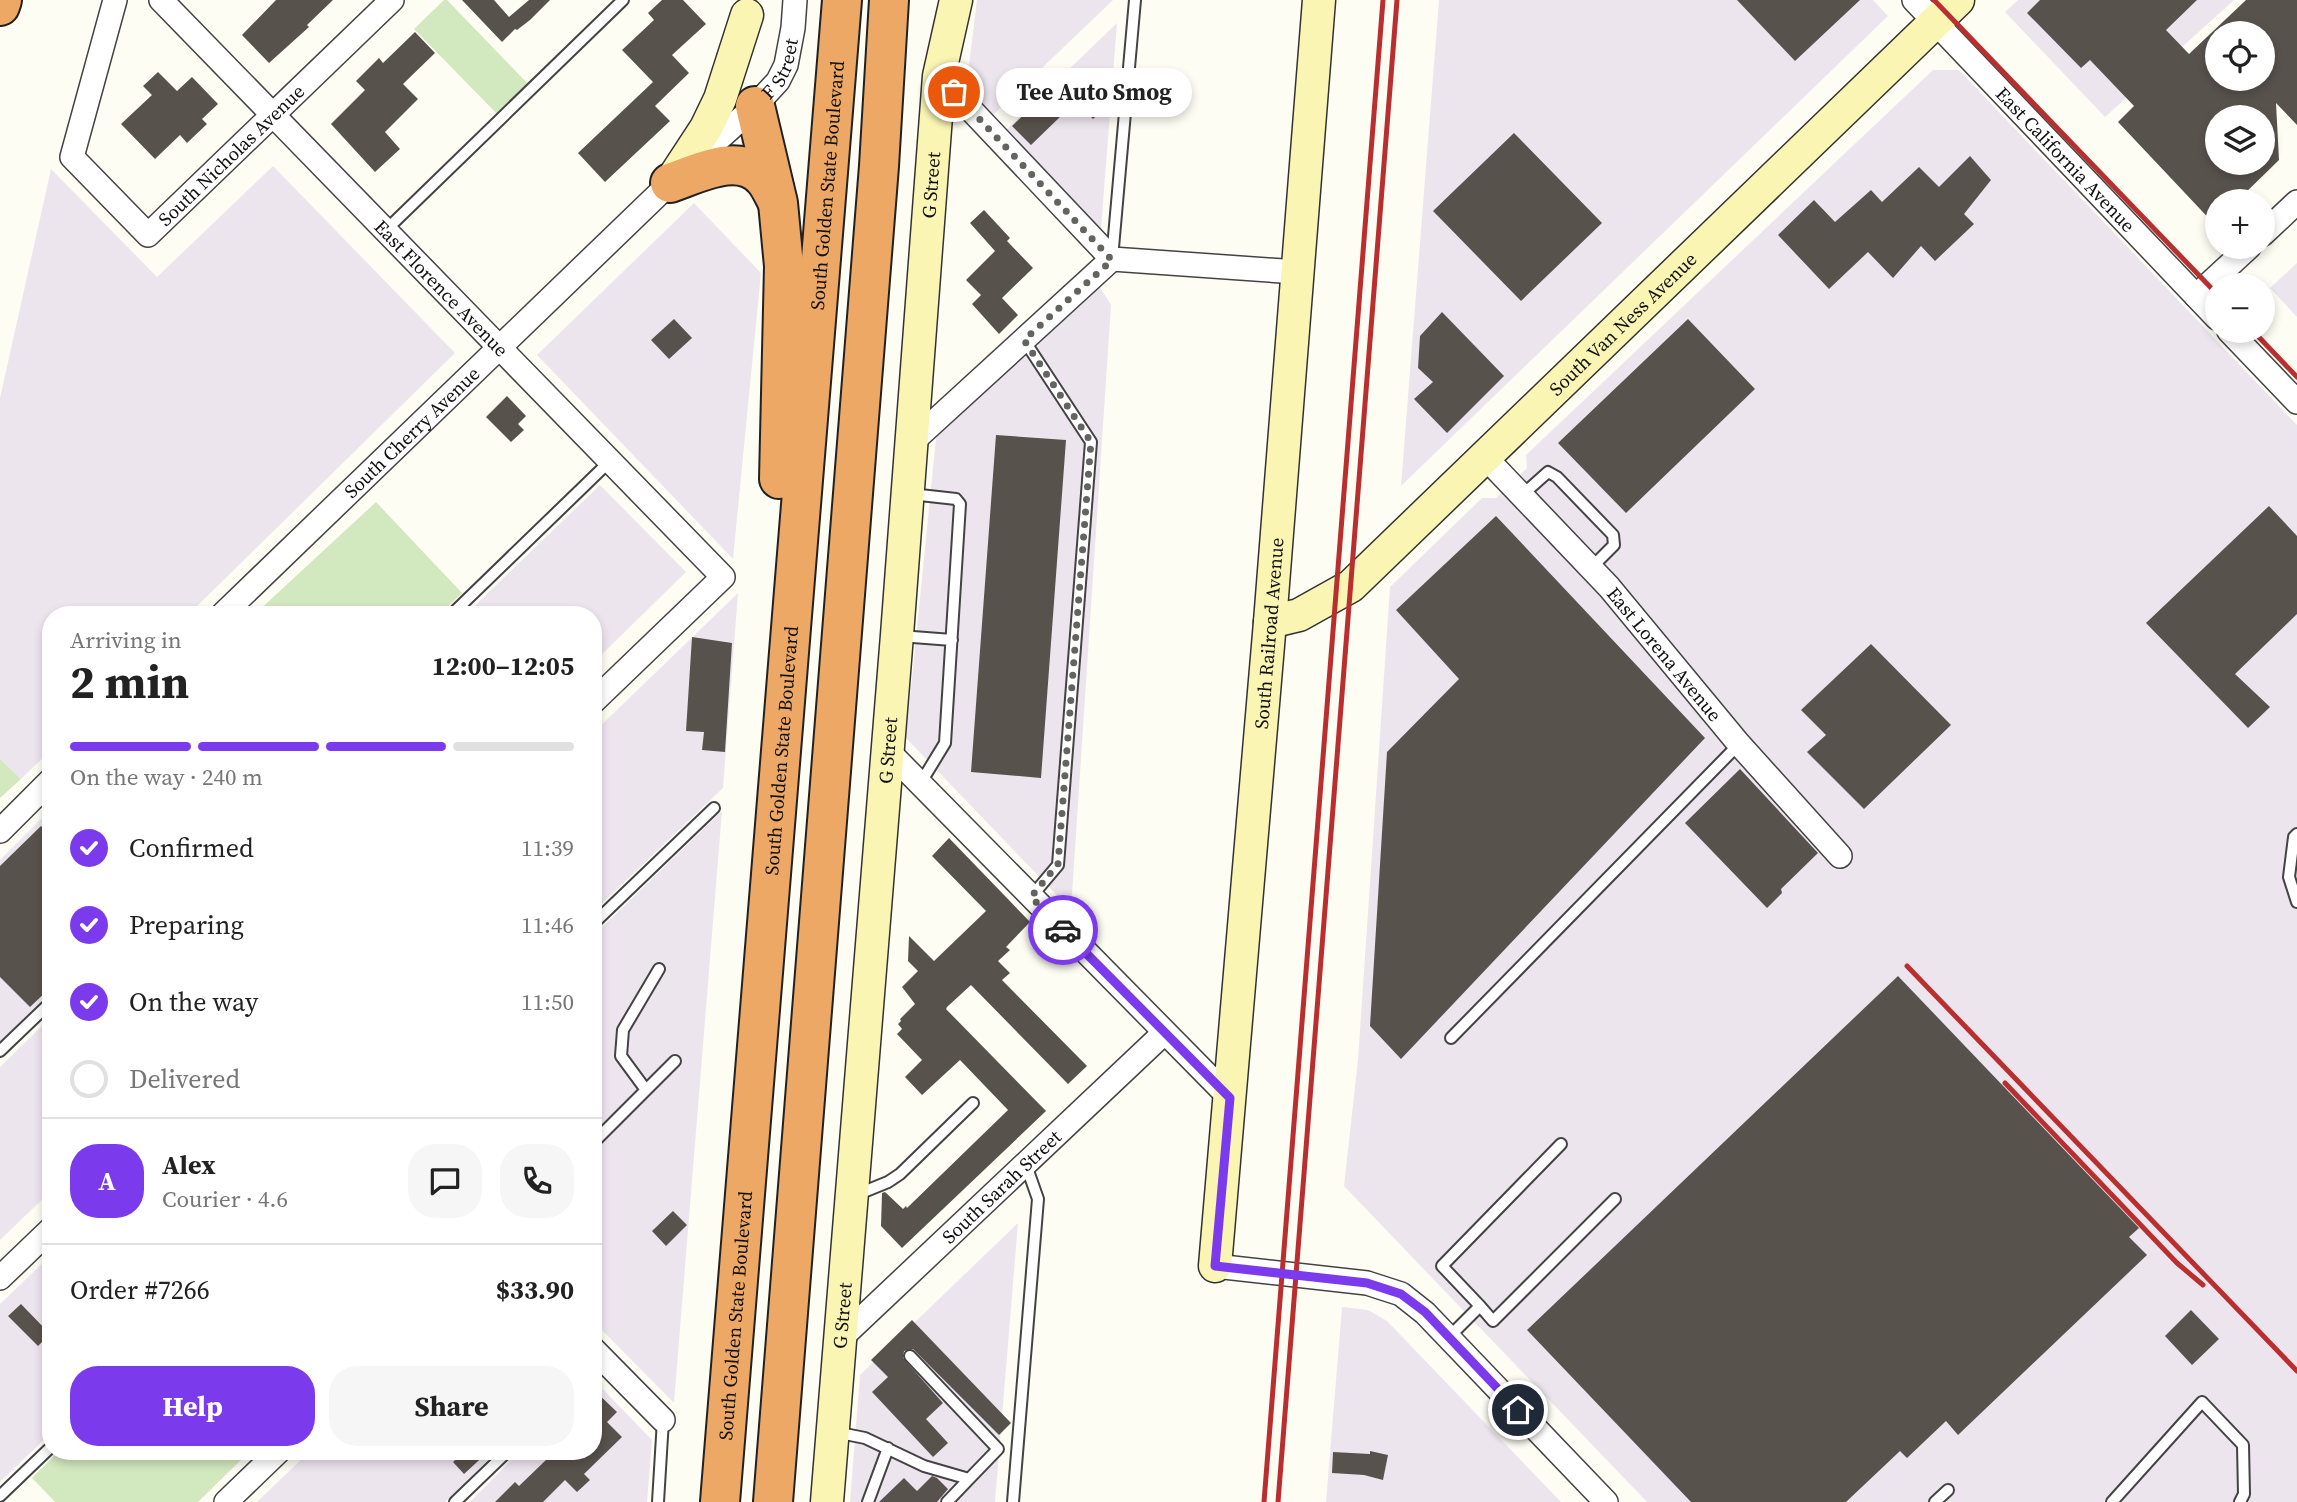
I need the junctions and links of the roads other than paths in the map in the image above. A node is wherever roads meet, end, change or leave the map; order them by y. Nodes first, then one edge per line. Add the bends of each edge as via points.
1 (2, 0) edge
2 (115, 0) edge
3 (161, 0) edge
4 (392, 0) edge
5 (623, 0) edge
6 (795, 0) edge
7 (842, 0) edge
8 (889, 0) edge
9 (909, 0) edge
10 (956, 0) edge
11 (1135, 0) edge
12 (1319, 0) edge
13 (1958, 0) edge
14 (0, 6) edge
15 (749, 7) edge
16 (1925, 11) edge
17 (939, 76) junction
18 (755, 106) junction
19 (273, 115) junction
20 (879, 166) junction
21 (670, 183) junction
22 (2297, 202) edge
23 (778, 203) junction
24 (2275, 223) edge
25 (385, 230) junction
26 (2236, 259) edge
27 (1112, 260) junction
28 (1297, 272) junction
29 (2196, 296) junction
30 (2205, 305) edge
31 (1024, 340) junction
32 (2240, 343) edge
33 (499, 348) junction
34 (2297, 402) edge
35 (911, 443) junction
36 (1484, 456) junction
37 (610, 461) junction
38 (907, 494) junction
39 (1521, 496) junction
40 (1591, 568) junction
41 (231, 606) edge
42 (460, 606) edge
43 (1270, 622) junction
44 (897, 635) junction
45 (952, 640) junction
46 (602, 693) edge
47 (1739, 744) junction
48 (887, 750) junction
49 (920, 784) junction
50 (42, 792) edge
51 (713, 808) dead end
52 (0, 831) edge
53 (2297, 834) edge
54 (1840, 856) dead end
55 (1031, 897) junction
56 (2297, 902) edge
57 (769, 903) junction
58 (602, 915) edge
59 (659, 969) dead end
60 (42, 1011) edge
61 (1164, 1033) junction
62 (1451, 1038) dead end
63 (0, 1051) edge
64 (675, 1061) dead end
65 (646, 1090) junction
66 (1230, 1098) junction
67 (973, 1103) dead end
68 (602, 1134) edge
69 (1561, 1144) dead end
70 (1025, 1164) junction
71 (853, 1196) junction
72 (1615, 1199) dead end
73 (42, 1237) edge
74 (1215, 1266) joint
75 (0, 1278) edge
76 (1480, 1306) junction
77 (1449, 1337) junction
78 (840, 1339) junction
79 (910, 1356) dead end
80 (602, 1364) edge
81 (663, 1420) joint
82 (832, 1432) junction
83 (888, 1448) junction
84 (42, 1456) edge
85 (270, 1460) edge
86 (499, 1460) edge
87 (969, 1479) junction
88 (1948, 1490) dead end
89 (0, 1496) edge
90 (832, 1501) edge
91 (226, 1502) edge
92 (455, 1502) edge
93 (657, 1502) edge
94 (720, 1502) edge
95 (773, 1502) edge
96 (867, 1502) edge
97 (947, 1502) edge
98 (1013, 1502) edge
99 (1606, 1502) edge
100 (1935, 1502) edge
101 (2112, 1502) edge
102 (2240, 1502) edge

1 - 14 highway
2 - 19 street, South Nicholas Avenue via 72,157 148,235
3 - 19 street, East Florence Avenue
4 - 19 street, South Nicholas Avenue
5 - 25 lane
6 - 18 street, F Street via 786,65
7 - 57 highway, South Golden State Boulevard
8 - 20 highway
9 - 20 highway
10 - 17 street, G Street
11 - 27 lane
12 - 28 street, South Railroad Avenue
13 - 16 street, South Van Ness Avenue
15 - 18 street, F Street via 744,44
15 - 21 street via 720,99
16 - 29 street, East California Avenue
16 - 36 street, South Van Ness Avenue
17 - 27 street
17 - 35 street, G Street
18 - 21 street, South Cherry Avenue
18 - 23 highway
19 - 25 street, East Florence Avenue
20 - 95 highway
21 - 23 highway via 718,167 742,166 764,179
21 - 33 street, South Cherry Avenue
22 - 24 street
23 - 57 highway via 784,266
25 - 33 street, East Florence Avenue
26 - 29 street
27 - 28 street
27 - 31 street
28 - 43 street, South Railroad Avenue
29 - 30 street, East California Avenue
31 - 35 street
31 - 55 lane via 1091,442 1058,864
32 - 34 street
33 - 37 street, East Florence Avenue
33 - 41 street, South Cherry Avenue
35 - 38 street, G Street
36 - 39 street, East Lorena Avenue
36 - 43 street, South Van Ness Avenue via 1351,586 1299,615
37 - 42 lane
37 - 46 street, East Florence Avenue via 723,577
38 - 44 street, G Street
38 - 45 lane via 956,499 960,504
39 - 40 street, East Lorena Avenue
39 - 40 lane via 1548,472 1557,477 1613,535 1614,545
40 - 47 street, East Lorena Avenue
43 - 66 street, South Railroad Avenue
44 - 45 lane
44 - 48 street, G Street
45 - 49 lane via 945,743
47 - 54 street, East Lorena Avenue
47 - 62 lane
48 - 49 street
48 - 71 street, G Street
49 - 55 street
50 - 52 street
51 - 58 lane
53 - 56 lane via 2290,877
55 - 61 street
57 - 94 highway, South Golden State Boulevard
59 - 65 lane via 623,1030 621,1056
60 - 63 lane
61 - 66 street
61 - 70 street, South Sarah Street
64 - 65 lane
65 - 68 lane
66 - 74 street, South Railroad Avenue
67 - 71 lane via 900,1174
69 - 76 lane via 1442,1266
70 - 78 street, South Sarah Street
70 - 98 lane via 1038,1199
71 - 78 street, G Street
72 - 76 lane via 1493,1321
73 - 75 street
74 - 77 street via 1387,1288 1414,1303
76 - 77 lane
77 - 99 street
78 - 82 street, G Street
79 - 87 lane via 998,1449
80 - 81 street
81 - 93 lane
82 - 83 lane
82 - 90 street, G Street
83 - 87 lane via 924,1466
83 - 96 lane
84 - 89 lane
85 - 91 street
86 - 92 lane
87 - 97 lane
88 - 100 lane
101 - 102 lane via 2202,1402 2243,1446 2244,1494

